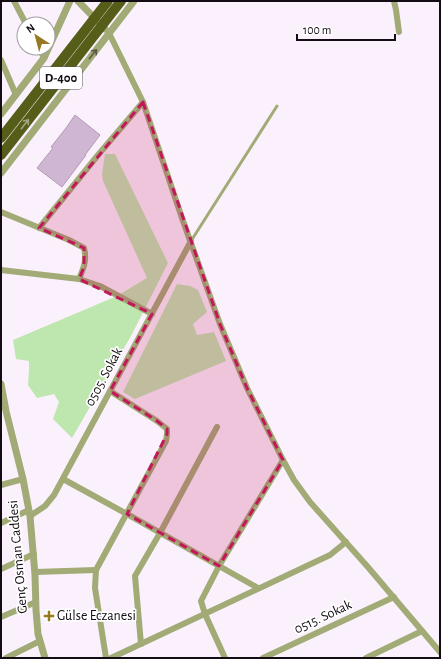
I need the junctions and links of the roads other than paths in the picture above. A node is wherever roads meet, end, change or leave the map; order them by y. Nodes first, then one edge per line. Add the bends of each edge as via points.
1 (14, 1) edge
2 (70, 1) edge
3 (78, 1) edge
4 (121, 1) edge
5 (134, 1) edge
6 (394, 1) edge
7 (104, 3) edge
8 (22, 16) edge
9 (115, 18) junction
10 (98, 22) junction
11 (399, 32) dead end
12 (109, 33) junction
13 (44, 58) joint
14 (1, 60) edge
15 (16, 95) junction
16 (143, 102) junction
17 (277, 106) dead end
18 (1, 114) edge
19 (1, 138) edge
20 (1, 155) edge
21 (1, 173) edge
22 (1, 212) edge
23 (39, 228) junction
24 (190, 242) junction
25 (1, 270) edge
26 (79, 279) junction
27 (152, 314) junction
28 (1, 384) edge
29 (110, 391) junction
30 (3, 410) edge
31 (217, 427) dead end
32 (283, 460) junction
33 (23, 479) junction
34 (62, 479) junction
35 (1, 485) edge
36 (30, 513) junction
37 (127, 514) junction
38 (1, 523) edge
39 (160, 533) junction
40 (346, 542) junction
41 (34, 554) junction
42 (219, 566) junction
43 (1, 569) edge
44 (96, 570) junction
45 (35, 572) junction
46 (258, 588) junction
47 (394, 597) junction
48 (36, 602) junction
49 (205, 614) junction
50 (1, 617) edge
51 (422, 631) junction
52 (40, 641) junction
53 (141, 644) junction
54 (440, 652) edge
55 (6, 658) edge
56 (45, 658) edge
57 (106, 658) edge
58 (111, 658) edge
59 (225, 658) edge
60 (263, 658) edge
61 (366, 658) edge

1 - 8 street
2 - 13 street
3 - 10 street
4 - 9 highway, D-400
5 - 9 street
6 - 11 street
7 - 9 street
7 - 10 highway, D-400
9 - 10 highway, D-400
9 - 12 street
10 - 12 street
10 - 19 highway, D-400
20 -> 10 highway, D-400
12 - 16 street
21 -> 12 street
13 - 15 street
14 - 15 street
15 - 18 street
16 - 23 street
16 - 24 street
17 - 24 lane
22 - 23 street
23 - 26 street via 84,248 84,267
24 - 27 street, 0505. Sokak
24 - 32 street via 247,388
25 - 26 street
26 - 27 street via 100,286
27 - 29 street, 0505. Sokak
28 - 30 street, Genç Osman Caddesi
29 - 34 street, 0505. Sokak
29 - 37 street via 167,429 166,441
30 - 33 street, Genç Osman Caddesi
31 - 39 street
32 - 40 street via 310,502
32 - 42 street
33 - 35 street
33 - 36 street, Genç Osman Caddesi
34 - 36 street, 0505. Sokak via 45,506
34 - 37 street
36 - 38 street, 0505. Sokak
36 - 41 street, Genç Osman Caddesi
37 - 39 street
37 - 44 street
39 - 42 street
39 - 53 street via 135,576
40 - 46 street via 330,555
40 - 47 street
41 - 43 street
41 - 45 street, Genç Osman Caddesi
42 - 46 street
42 - 49 street via 201,600
44 - 45 street
44 - 57 street via 95,588
45 - 48 street, Genç Osman Caddesi
46 - 49 street
47 - 51 street
47 - 60 street, 0515. Sokak
48 - 50 street
48 - 52 street, Genç Osman Caddesi
49 - 53 street
49 - 59 street
51 - 54 street
51 - 61 street
52 - 55 street
52 - 56 street, Genç Osman Caddesi
53 - 58 street

